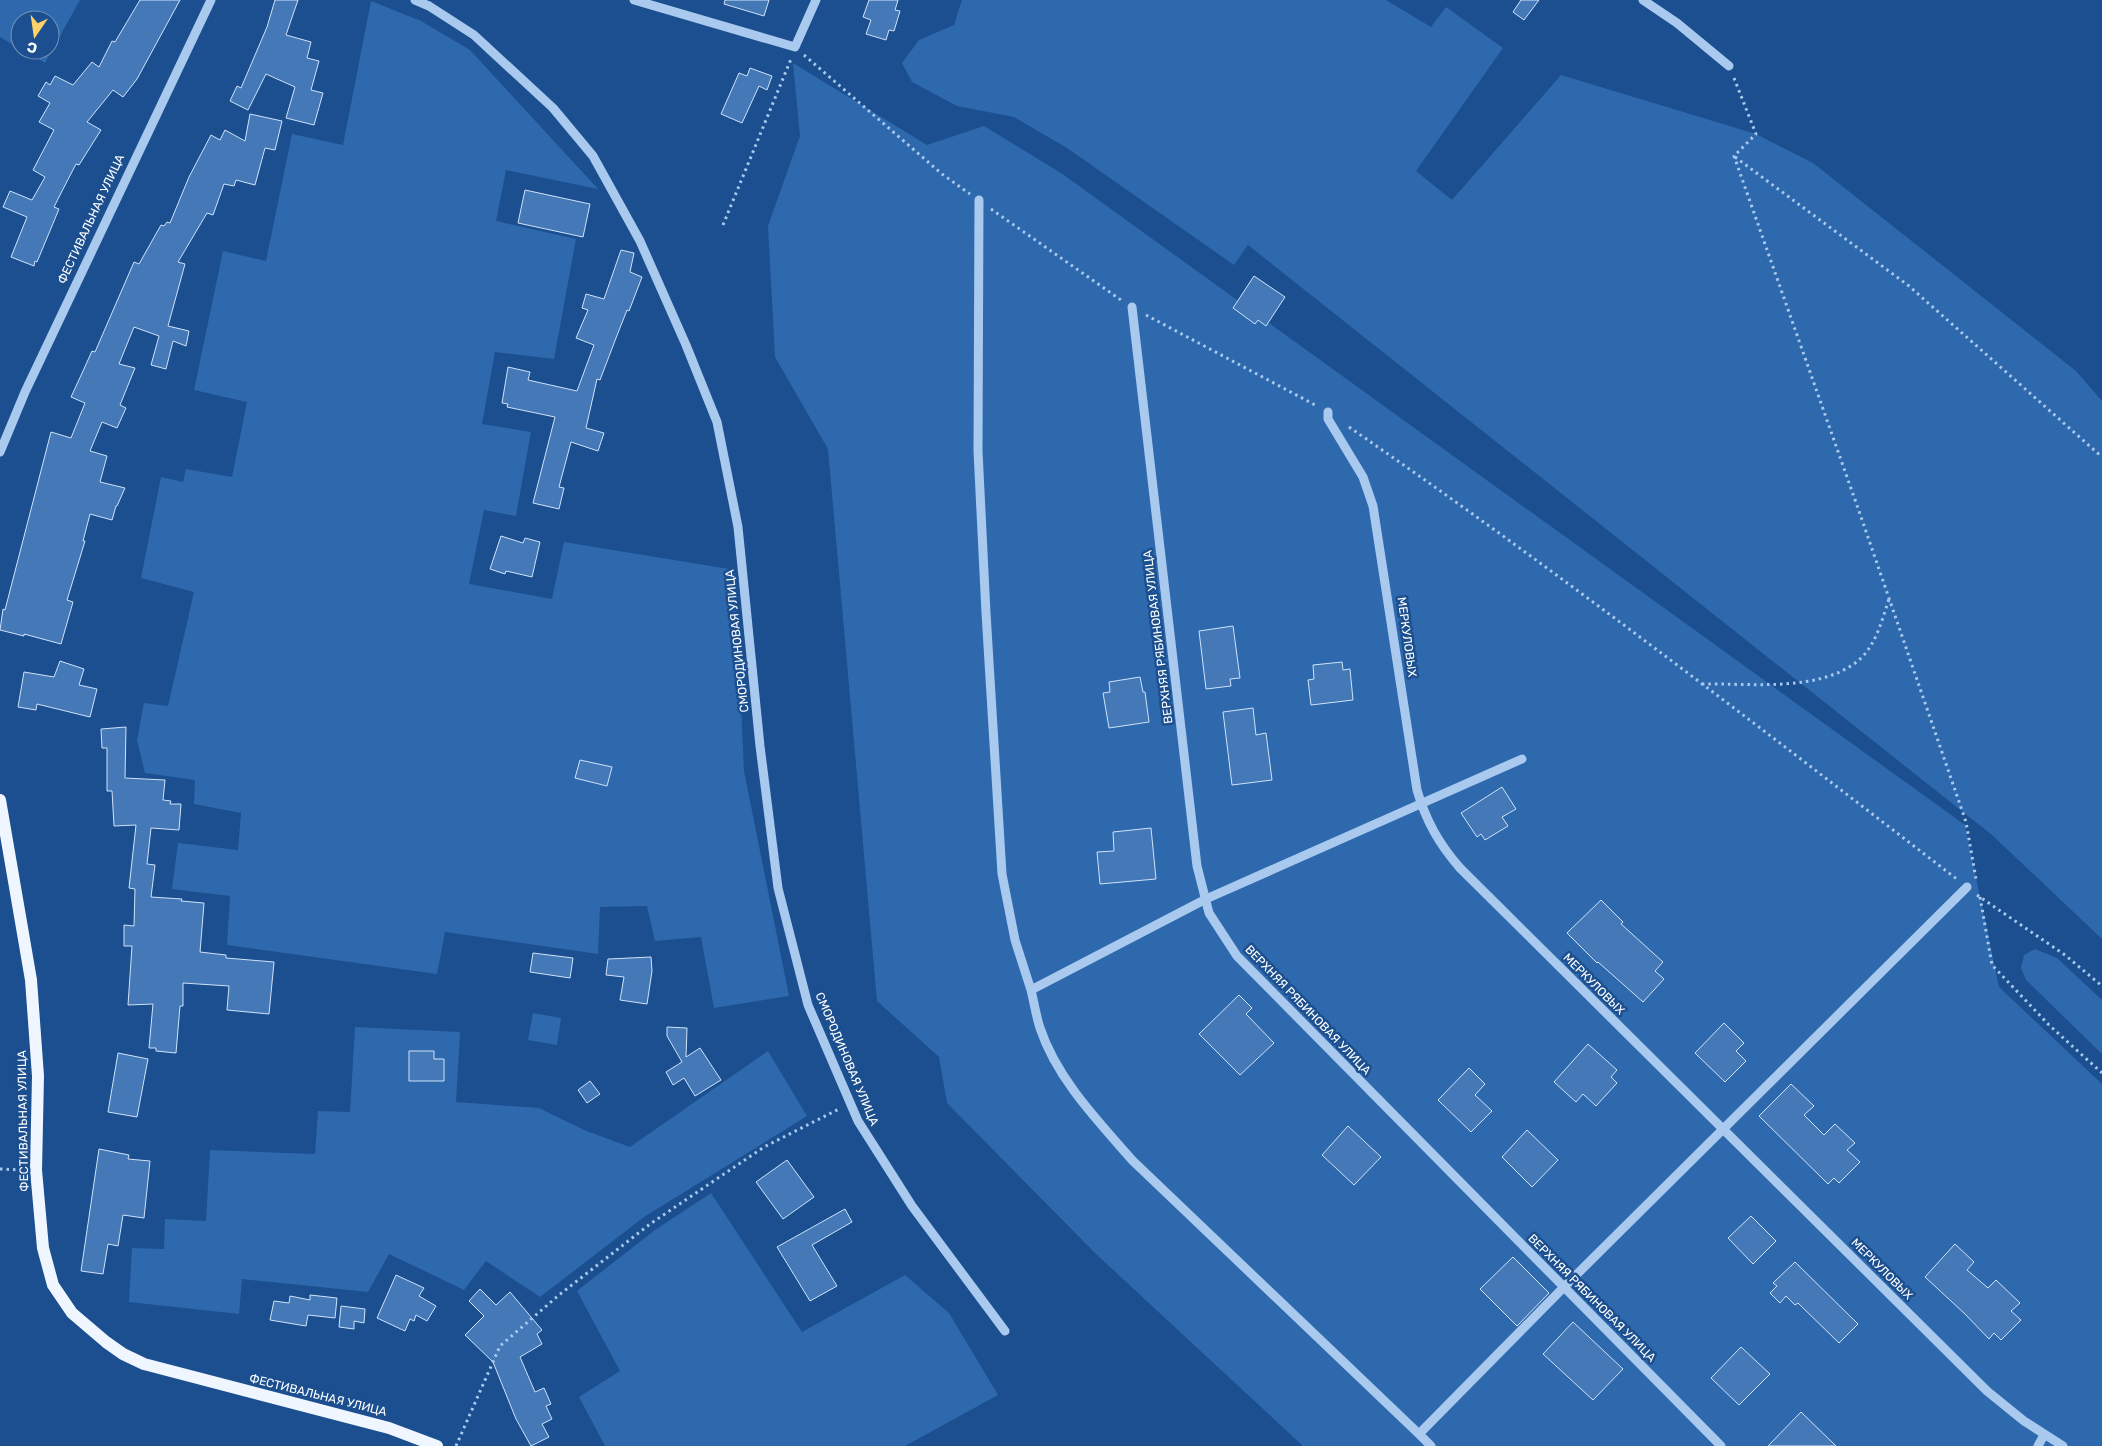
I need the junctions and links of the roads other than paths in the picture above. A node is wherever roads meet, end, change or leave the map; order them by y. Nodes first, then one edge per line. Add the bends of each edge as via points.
1 (211, 0) edge
2 (415, 0) edge
3 (634, 0) edge
4 (816, 0) edge
5 (1643, 0) edge
6 (1729, 66) road end
7 (979, 200) road end
8 (1132, 307) road end
9 (1328, 412) road end
10 (0, 452) edge
11 (1522, 759) dead end
12 (0, 800) edge
13 (1420, 802) junction
14 (1967, 887) road end
15 (1206, 899) junction
16 (1031, 990) junction
17 (1724, 1129) junction
18 (1564, 1287) junction
19 (1005, 1331) dead end
20 (1419, 1434) junction
21 (2044, 1435) junction
22 (437, 1446) edge
23 (1431, 1446) edge
24 (1721, 1446) edge
25 (2038, 1446) edge
26 (2064, 1446) edge

1 - 10 street, ФЕСТИВАЛЬНАЯ УЛИЦА via 29,383
2 - 19 street, СМОРОДИНОВАЯ УЛИЦА via 474,35 553,108 593,156 640,241 690,353 716,422 738,527 778,888 808,1005 858,1122 912,1206
3 - 4 street via 796,47
5 - 6 street
7 - 16 street via 978,451 1002,874 1015,940
8 - 15 street, ВЕРХНЯЯ РЯБИНОВАЯ УЛИЦА via 1197,866
9 - 13 street, МЕРКУЛОВЫХ via 1328,419 1363,477 1373,506
11 - 13 street
12 - 22 main road, ФЕСТИВАЛЬНАЯ УЛИЦА via 31,980 38,1076 36,1170 43,1248 53,1285 72,1314 112,1346 144,1364 389,1428
13 - 15 street
13 - 17 street, МЕРКУЛОВЫХ via 1437,840 1460,868
14 - 17 street
15 - 16 street
15 - 18 street, ВЕРХНЯЯ РЯБИНОВАЯ УЛИЦА via 1210,913 1237,956
16 - 20 street via 1040,1028 1058,1065 1092,1114 1134,1161
17 - 18 street
17 - 21 street, МЕРКУЛОВЫХ via 1987,1390
18 - 20 street
18 - 24 street, ВЕРХНЯЯ РЯБИНОВАЯ УЛИЦА
20 - 23 street
21 - 25 street
21 - 26 street, МЕРКУЛОВЫХ

